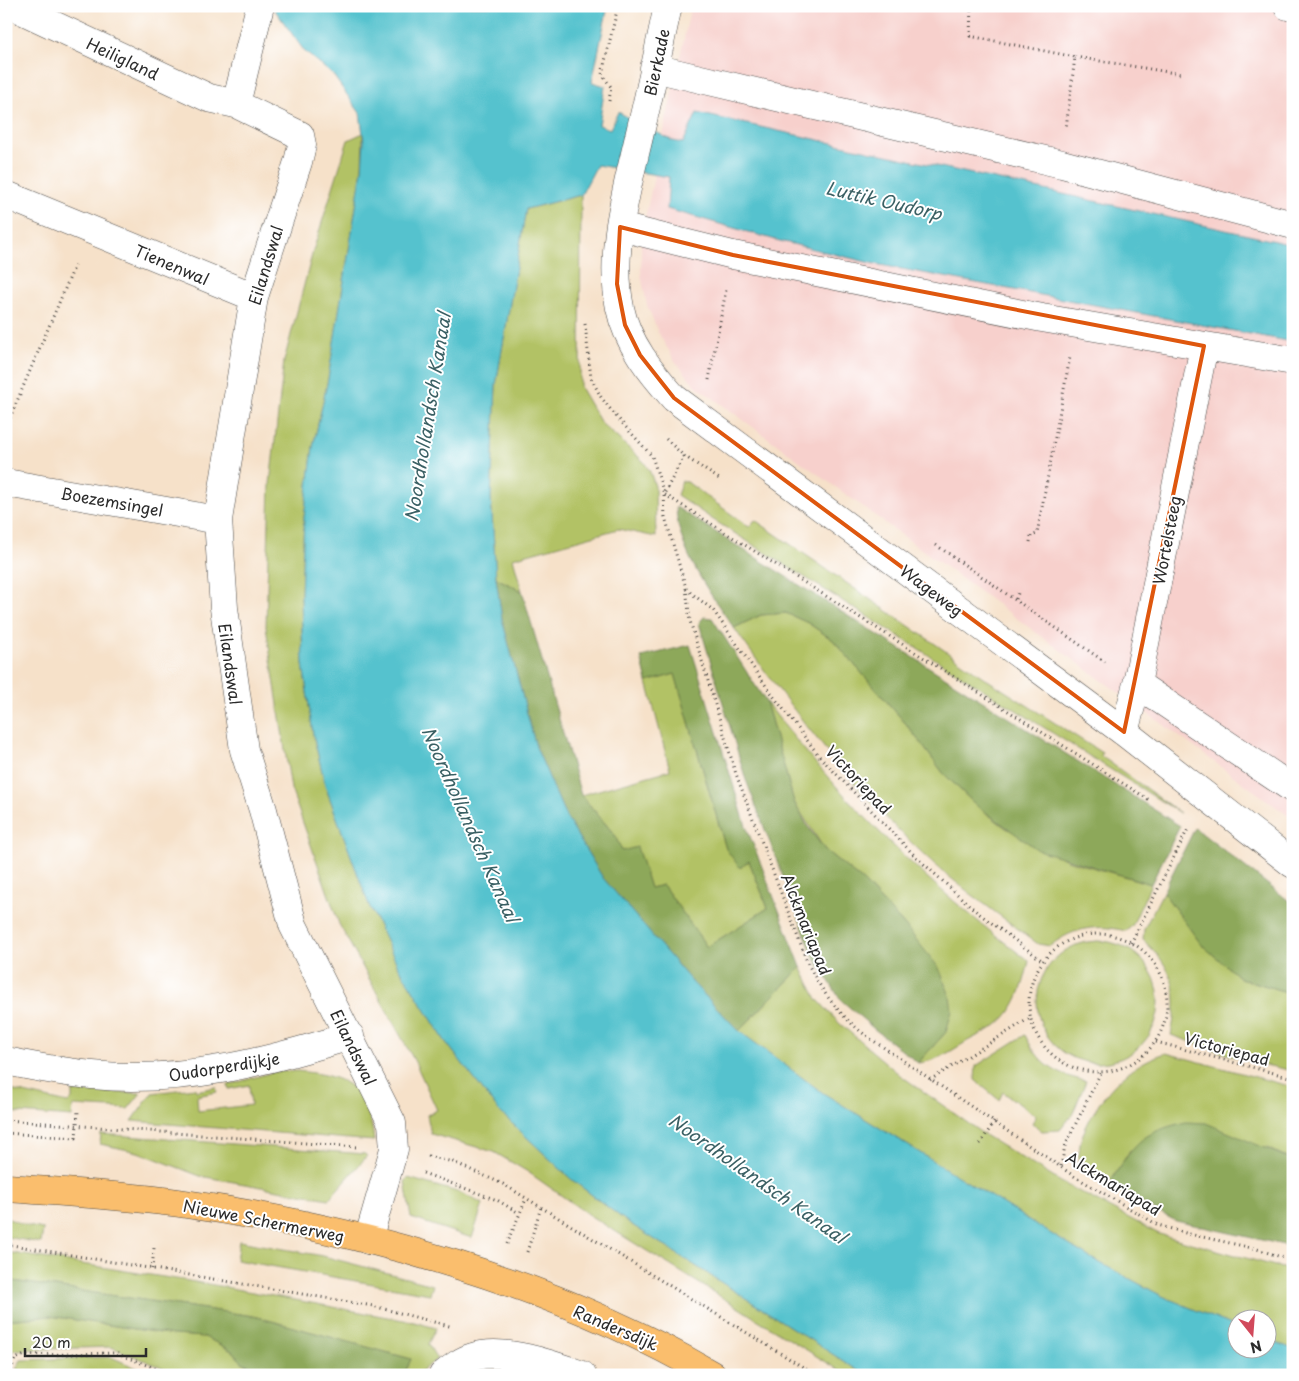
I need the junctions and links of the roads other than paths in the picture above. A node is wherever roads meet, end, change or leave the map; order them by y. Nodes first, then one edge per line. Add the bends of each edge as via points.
1 (13, 6) edge
2 (668, 6) edge
3 (1288, 6) edge
4 (1293, 7) edge
5 (259, 10) edge
6 (654, 68) junction
7 (236, 104) junction
8 (6, 195) edge
9 (1293, 225) edge
10 (620, 227) junction
11 (254, 297) junction
12 (1204, 346) junction
13 (1293, 361) edge
14 (6, 483) edge
15 (218, 520) junction
16 (1136, 684) junction
17 (1124, 732) junction
18 (1293, 789) edge
19 (1293, 864) edge
20 (350, 1036) junction
21 (6, 1061) edge
22 (6, 1188) edge
23 (368, 1240) junction
24 (516, 1286) joint
25 (443, 1375) edge
26 (582, 1375) edge
27 (712, 1375) edge

1 - 7 street, Heiligland via 209,98
2 - 6 street, Bierkade
3 - 4 street
5 - 7 street
6 - 9 street via 1062,164
6 - 10 street, Bierkade
7 - 11 street, Eilandswal via 291,129 300,135 302,145
8 - 11 street, Tienenwal
10 - 12 street via 733,255
10 - 17 street, Wageweg via 617,284 625,325 640,355 674,398
11 - 15 street, Eilandswal
12 - 13 street
12 - 16 street, Wortelsteeg
14 - 15 street, Boezemsingel
15 - 20 street, Eilandswal via 224,608 244,750 293,925
16 - 17 street, Wortelsteeg
16 - 18 street
17 - 19 street, Wageweg
20 - 21 street, Oudorperdijkje via 230,1068 158,1076 94,1076
20 - 23 street, Eilandswal via 392,1124 394,1149
22 - 23 main road, Nieuwe Schermerweg via 180,1203
23 - 24 main road, Nieuwe Schermerweg via 429,1255
24 - 27 main road, Randersdijk via 666,1348
25 - 26 street via 473,1357 494,1354 552,1364

